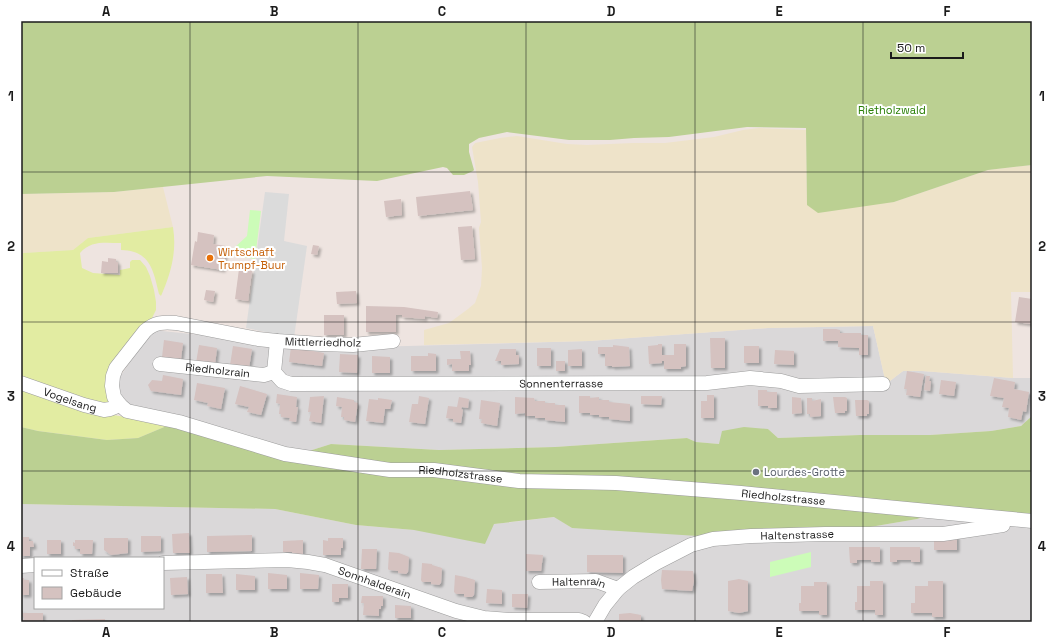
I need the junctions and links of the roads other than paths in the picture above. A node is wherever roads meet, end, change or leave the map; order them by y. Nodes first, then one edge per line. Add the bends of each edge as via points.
1 (277, 341) junction
2 (393, 341) dead end
3 (160, 364) dead end
4 (274, 372) junction
5 (21, 383) edge
6 (883, 384) dead end
7 (120, 405) junction
8 (1030, 521) edge
9 (164, 563) edge
10 (34, 565) edge
11 (21, 566) edge
12 (539, 582) dead end
13 (618, 589) junction
14 (584, 622) edge
15 (595, 622) edge

1 - 2 street, Mittlerriedholz via 321,344
1 - 4 street
1 - 7 street via 176,323 155,323 145,331 116,368 112,386 114,397
3 - 4 street, Riedholzrain via 264,376
4 - 6 street, Sonnenterrasse via 282,381 291,384 707,383 750,378 775,380 799,386
5 - 7 street, Vogelsang via 104,410
7 - 8 street, Riedholzstrasse via 127,411 179,422 285,454 390,470 434,470 519,481 616,483 717,491
8 - 13 street, Haltenstrasse via 943,534 825,534 713,539 691,545 670,556 633,577
9 - 14 street, Sonnhalderain via 287,560 308,562 325,565 484,618
10 - 11 street
12 - 13 street, Haltenrain via 596,581
13 - 15 street, Haltenstrasse

